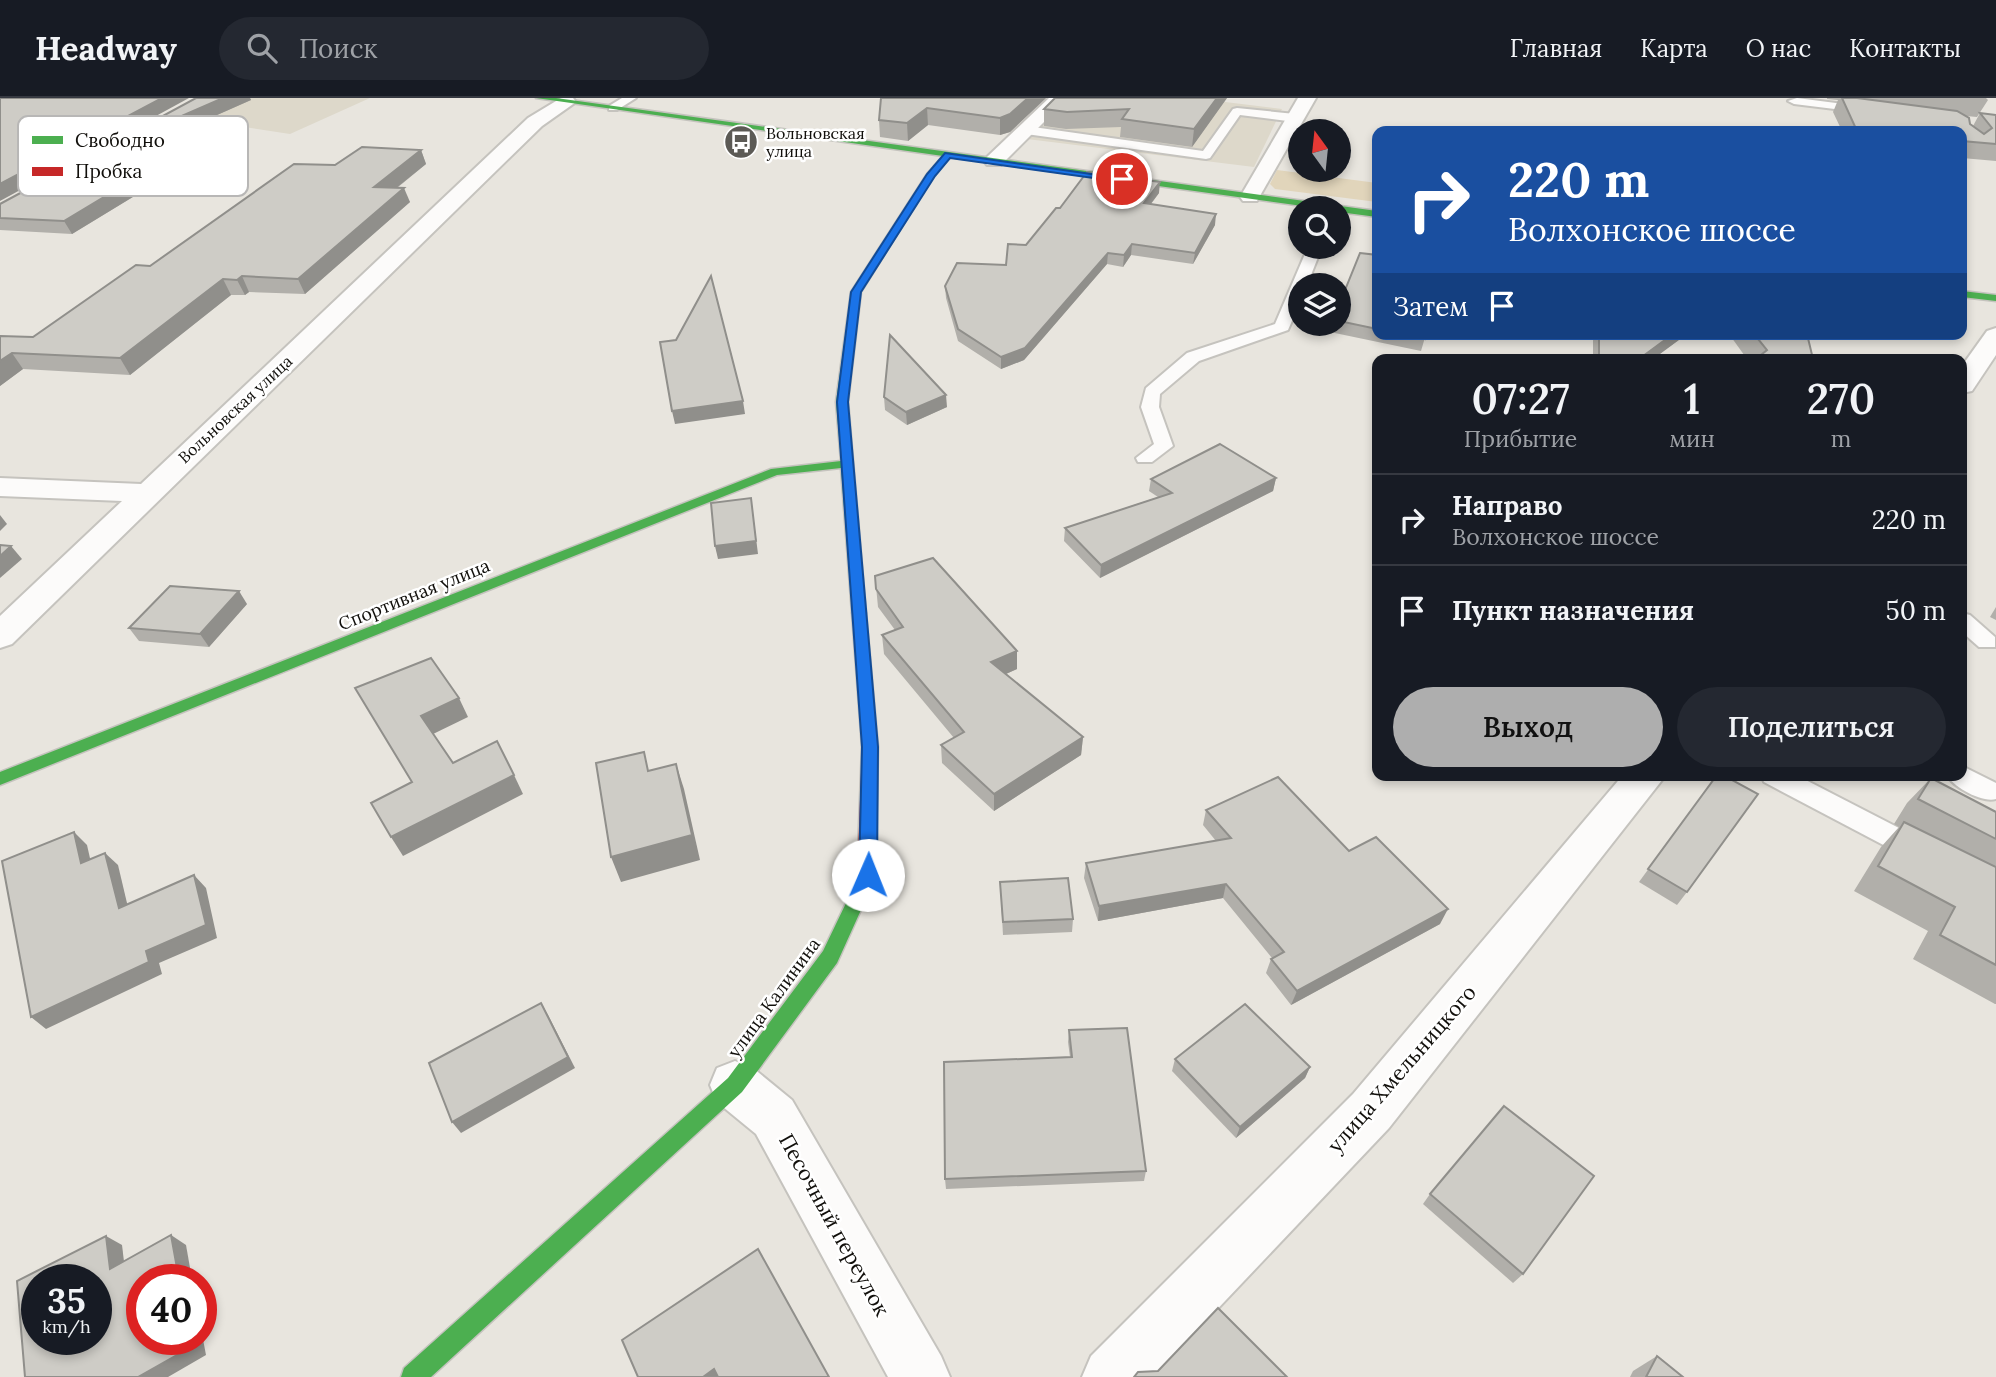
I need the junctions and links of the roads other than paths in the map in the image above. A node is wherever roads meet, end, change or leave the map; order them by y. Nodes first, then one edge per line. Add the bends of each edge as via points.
1 (540, 98) edge
2 (630, 98) edge
3 (1059, 98) edge
4 (1307, 98) edge
5 (1794, 101) dead end
6 (567, 102) junction
7 (613, 108) junction
8 (1886, 113) edge
9 (1295, 118) junction
10 (1026, 130) junction
11 (948, 155) junction
12 (994, 162) junction
13 (1250, 197) junction
14 (1288, 202) edge
15 (1351, 211) edge
16 (1372, 213) edge
17 (1310, 259) edge
18 (1967, 295) edge
19 (1996, 300) edge
20 (1996, 336) edge
21 (1967, 378) edge
22 (1145, 458) dead end
23 (846, 464) junction
24 (0, 487) edge
25 (147, 492) junction
26 (1967, 624) edge
27 (0, 636) edge
28 (1987, 642) dead end
29 (0, 779) edge
30 (1967, 779) edge
31 (1641, 781) edge
32 (1785, 781) edge
33 (1990, 791) dead end
34 (1941, 862) edge
35 (735, 1085) junction
36 (413, 1377) edge
37 (920, 1377) edge
38 (1112, 1377) edge

1 - 6 street
2 - 7 lane
3 - 10 street
4 - 9 street
5 - 8 lane
6 - 7 street
6 - 25 street, Вольновская улица via 535,122
7 - 11 street
9 - 10 lane via 1237,111 1206,155
9 - 13 street
10 - 12 street
11 - 12 street
11 - 23 street, улица Калинина via 931,174 856,292 842,402
12 - 13 street
13 - 14 street
15 - 16 street
17 - 22 lane via 1282,327 1193,357 1152,392 1150,407 1164,446
18 - 19 street
20 - 21 street
23 - 29 street, Спортивная улица via 775,472
23 - 35 street, улица Калинина via 870,747 868,875 830,957
24 - 25 street
25 - 27 street, Вольновская улица
26 - 28 lane
30 - 33 lane
31 - 38 street, улица Хмельницкого via 1371,1111
32 - 34 lane
35 - 36 street, улица Калинина
35 - 37 street, Песочный переулок via 774,1117

